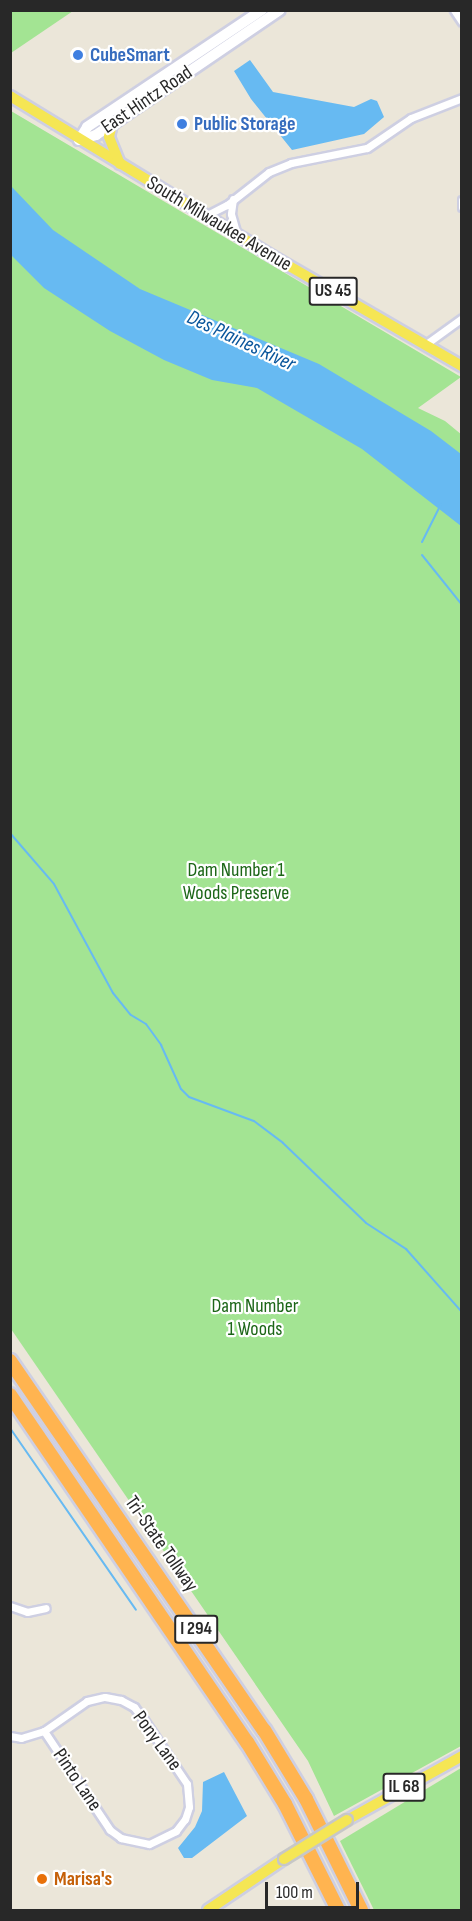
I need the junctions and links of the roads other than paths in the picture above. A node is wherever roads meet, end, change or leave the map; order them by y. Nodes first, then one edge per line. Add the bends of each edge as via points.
1 (262, 10) edge
2 (280, 10) edge
3 (454, 10) edge
4 (462, 22) edge
5 (10, 96) edge
6 (462, 98) edge
7 (112, 124) junction
8 (79, 140) junction
9 (120, 164) junction
10 (233, 199) junction
11 (462, 200) edge
12 (462, 207) edge
13 (205, 216) junction
14 (238, 236) junction
15 (462, 318) edge
16 (426, 344) junction
17 (461, 365) edge
18 (10, 1361) edge
19 (10, 1395) edge
20 (10, 1606) edge
21 (46, 1608) dead end
22 (44, 1731) junction
23 (10, 1736) edge
24 (462, 1756) edge
25 (110, 1830) joint
26 (208, 1911) edge
27 (338, 1911) edge
28 (361, 1911) edge

1 - 8 main road, East Hintz Road via 87,127
2 - 7 main road, East Hintz Road
3 - 4 street
5 - 8 main road, South Milwaukee Avenue / US 45
6 - 10 street via 411,118 368,148 291,163 269,172
7 - 8 main road, East Hintz Road
7 - 9 main road via 109,136
8 - 9 main road, South Milwaukee Avenue / US 45
9 - 13 main road, South Milwaukee Avenue / US 45
10 - 13 street
10 - 14 street via 231,214
11 - 12 street
13 - 14 main road, South Milwaukee Avenue / US 45
14 - 16 main road, South Milwaukee Avenue / US 45
15 - 16 street
16 - 17 main road, South Milwaukee Avenue / US 45
18 - 28 highway, Tri-State Tollway / I 294 via 264,1730 312,1809
19 - 27 highway, Tri-State Tollway / I 294 via 247,1742 295,1823
20 - 21 street via 27,1612
22 - 23 street, Pony Lane via 21,1738
22 - 25 street, Pinto Lane
22 - 25 street, Pony Lane via 87,1701 105,1697 121,1700 134,1707 170,1757 187,1784 189,1795 184,1820 176,1831 149,1844 133,1844
24 - 26 main road, IL 68, bridge via 347,1820

